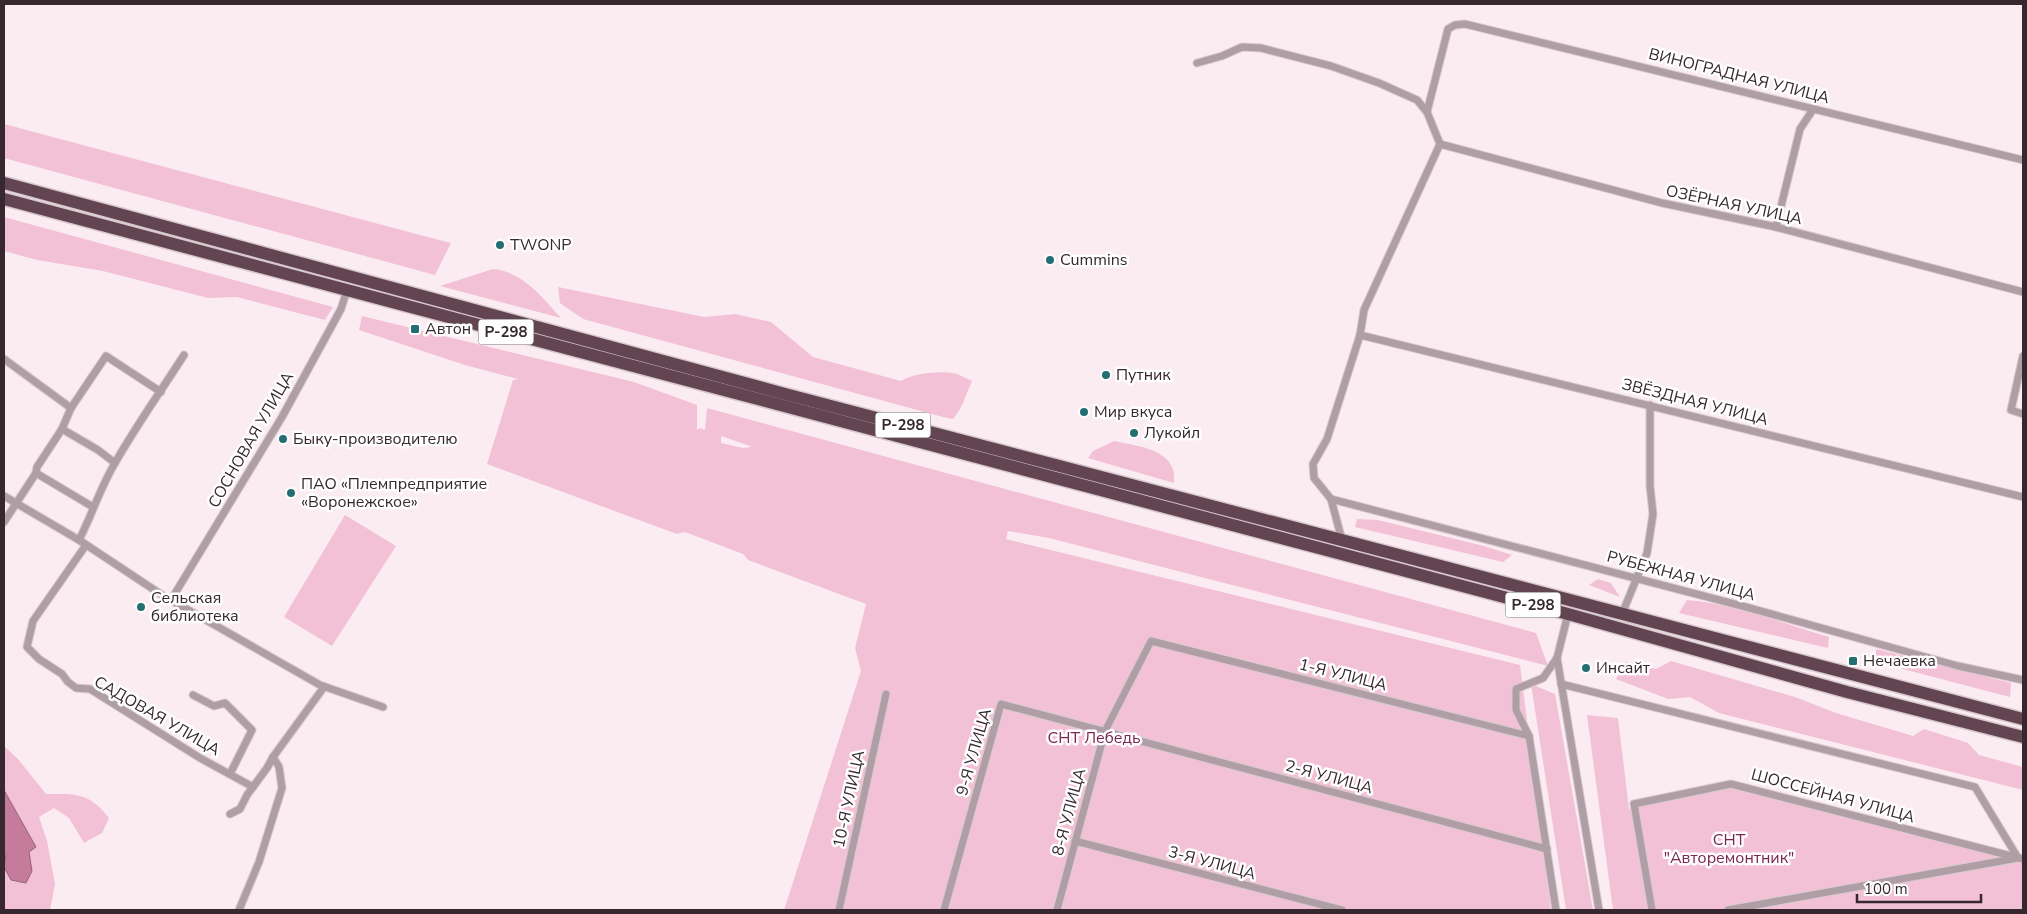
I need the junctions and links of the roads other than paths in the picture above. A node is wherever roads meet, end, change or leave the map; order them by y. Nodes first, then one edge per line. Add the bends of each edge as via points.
1 (1197, 63) dead end
2 (1814, 108) junction
3 (1428, 112) junction
4 (1440, 144) junction
5 (2023, 160) edge
6 (4, 183) edge
7 (4, 199) edge
8 (1776, 227) junction
9 (347, 290) junction
10 (2023, 292) edge
11 (1360, 335) junction
12 (184, 355) dead end
13 (2023, 356) edge
14 (4, 359) edge
15 (161, 392) junction
16 (1650, 405) junction
17 (71, 408) junction
18 (2023, 414) edge
19 (62, 429) junction
20 (915, 441) junction
21 (1016, 455) junction
22 (115, 463) junction
23 (36, 473) junction
24 (1084, 485) junction
25 (4, 496) edge
26 (2023, 497) edge
27 (1186, 499) junction
28 (1331, 499) junction
29 (16, 504) junction
30 (93, 507) junction
31 (4, 522) edge
32 (1342, 540) junction
33 (82, 543) junction
34 (1637, 578) junction
35 (171, 600) junction
36 (1568, 614) junction
37 (1622, 614) junction
38 (1152, 641) joint
39 (1557, 658) junction
40 (2023, 680) edge
41 (1561, 684) junction
42 (324, 687) junction
43 (886, 694) dead end
44 (193, 695) dead end
45 (383, 707) dead end
46 (2023, 719) edge
47 (1105, 731) junction
48 (1529, 736) junction
49 (2023, 737) edge
50 (272, 757) junction
51 (230, 774) junction
52 (252, 787) junction
53 (230, 814) dead end
54 (1075, 841) junction
55 (1547, 850) junction
56 (2021, 859) edge
57 (239, 910) edge
58 (839, 910) edge
59 (944, 910) edge
60 (1057, 910) edge
61 (1342, 910) edge
62 (1556, 910) edge
63 (1599, 910) edge
64 (1652, 910) edge
65 (1728, 910) edge

1 - 3 street via 1242,47 1261,48 1366,78 1417,100
2 - 3 street, ВИНОГРАДНАЯ УЛИЦА via 1465,24 1448,29
2 - 5 street, ВИНОГРАДНАЯ УЛИЦА
2 - 8 street via 1800,129
3 - 4 street
4 - 8 street, ОЗЁРНАЯ УЛИЦА via 1662,203
4 - 11 street via 1364,310
6 - 21 highway, Р-298
7 - 9 highway, Р-298
8 - 10 street, ОЗЁРНАЯ УЛИЦА
9 - 20 highway, Р-298
9 - 35 street, СОСНОВАЯ УЛИЦА via 341,309 282,416
11 - 16 street, ЗВЁЗДНАЯ УЛИЦА
11 - 28 street via 1327,439 1313,464 1314,478
12 - 15 street
13 - 18 street via 2011,410
14 - 17 street
15 - 17 street via 106,356
15 - 22 street
16 - 26 street, ЗВЁЗДНАЯ УЛИЦА
16 - 34 street via 1653,514 1647,553
17 - 19 street
19 - 22 street
19 - 23 street
20 - 21 highway via 913,438 916,436 998,456
20 - 24 highway, Р-298
21 - 27 highway, Р-298
22 - 30 street
23 - 29 street
23 - 30 street
24 - 27 highway via 1180,508 1187,506
24 - 36 highway, Р-298
25 - 29 street
27 - 32 highway, Р-298
28 - 32 street
28 - 34 street, РУБЕЖНАЯ УЛИЦА
29 - 31 street
29 - 33 street
30 - 33 street
32 - 37 highway, Р-298
33 - 35 street
33 - 51 street, САДОВАЯ УЛИЦА via 33,621 27,646 76,688 90,689
34 - 37 street
34 - 40 street, РУБЕЖНАЯ УЛИЦА via 1958,666
35 - 42 street
36 - 39 street
36 - 49 highway, Р-298 via 1838,690
37 - 46 highway, Р-298
38 - 47 street, 8-Я УЛИЦА
38 - 48 street, 1-Я УЛИЦА
39 - 41 street
39 - 48 street via 1543,678 1516,689 1516,710
41 - 56 street via 1975,787
41 - 63 street
42 - 45 street
42 - 50 street
43 - 58 street, 10-Я УЛИЦА
44 - 51 street via 214,706 225,703 252,730
47 - 54 street, 8-Я УЛИЦА
47 - 55 street, 2-Я УЛИЦА
47 - 59 street, 9-Я УЛИЦА via 1001,704
48 - 55 street
50 - 52 street
50 - 57 street via 279,767 282,788 259,862
51 - 52 street, САДОВАЯ УЛИЦА
52 - 53 street via 240,809
54 - 60 street, 8-Я УЛИЦА
54 - 61 street, 3-Я УЛИЦА
55 - 62 street
56 - 64 street, ШОССЕЙНАЯ УЛИЦА via 1732,784 1634,804
56 - 65 street

